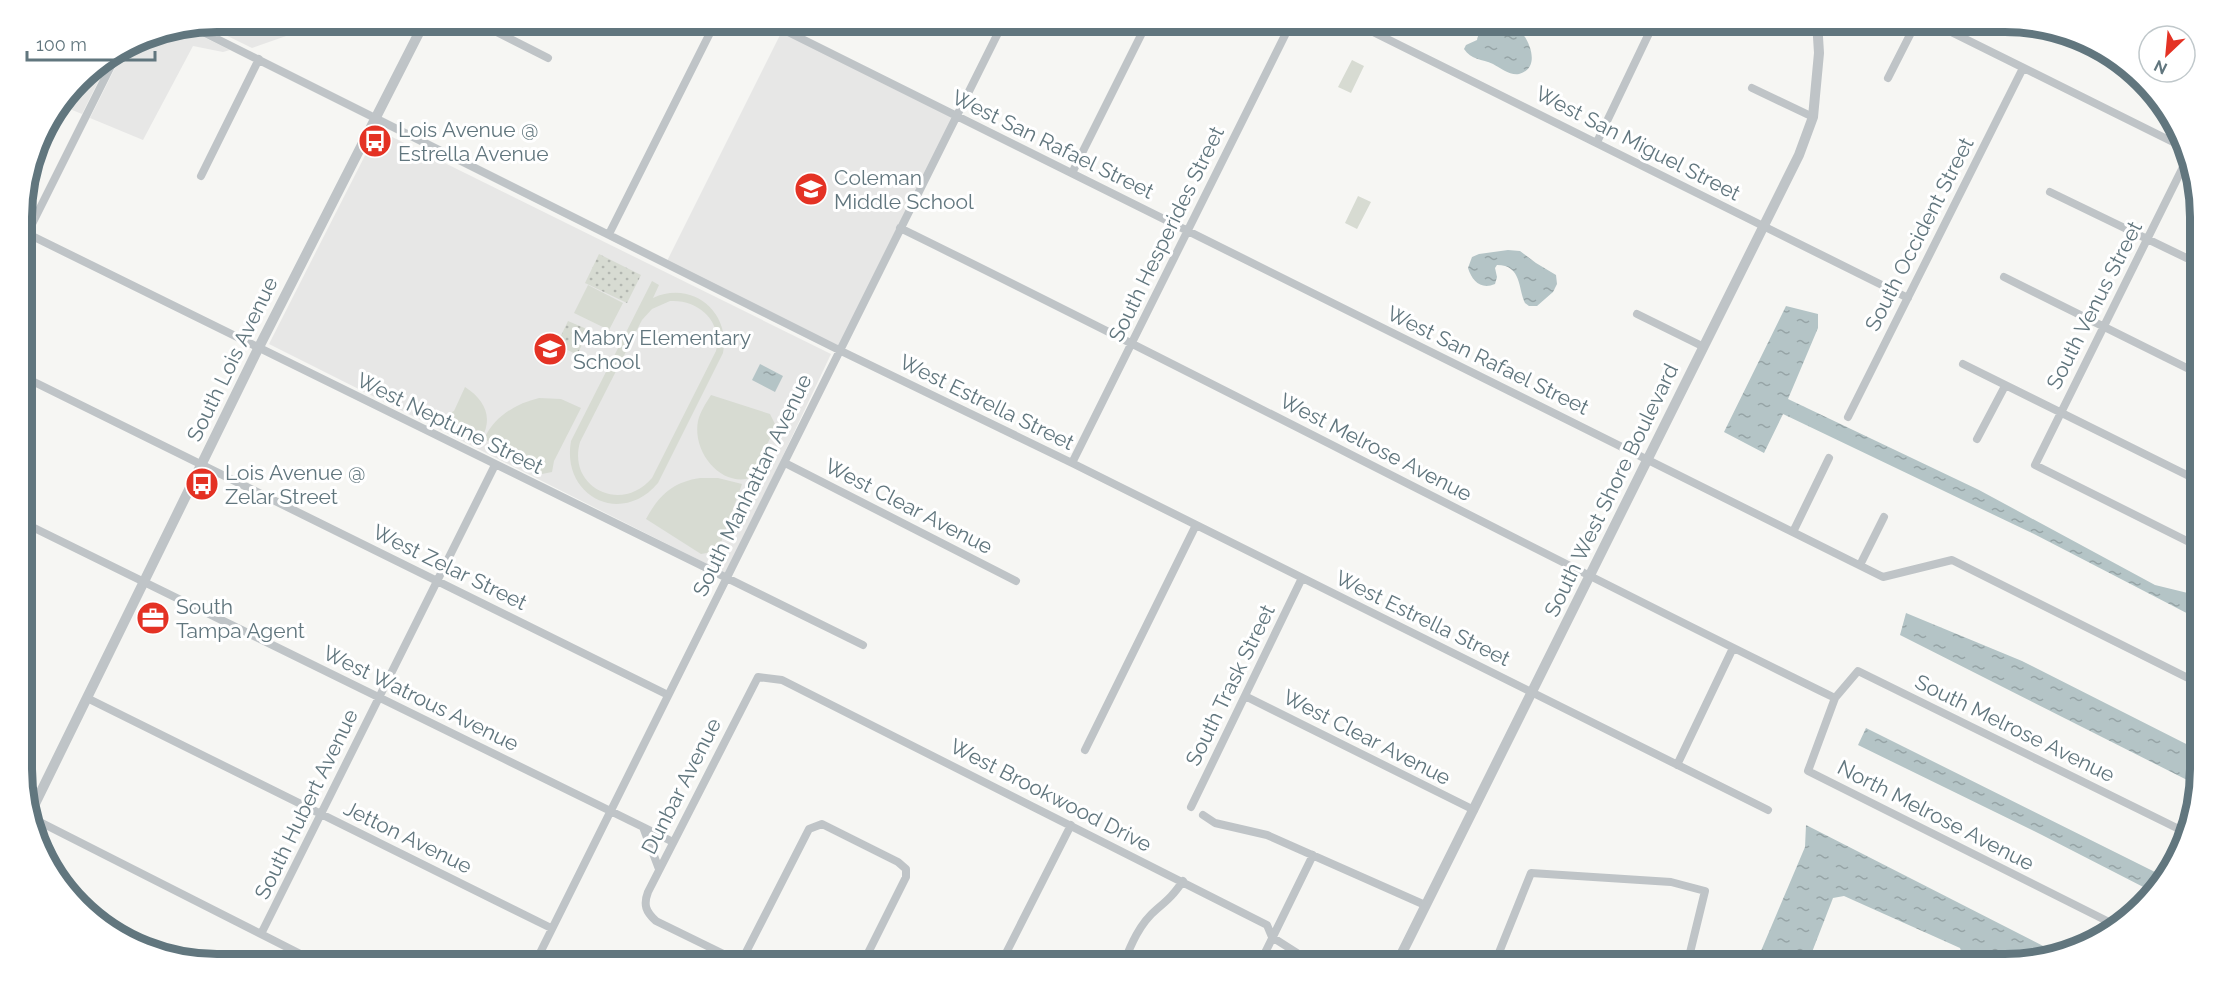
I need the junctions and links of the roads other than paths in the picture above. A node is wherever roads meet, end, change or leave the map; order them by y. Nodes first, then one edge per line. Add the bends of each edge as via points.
1 (420, 31) edge
2 (495, 31) edge
3 (711, 31) edge
4 (786, 31) edge
5 (999, 31) edge
6 (1143, 31) edge
7 (1287, 31) edge
8 (1371, 31) edge
9 (1650, 31) edge
10 (1818, 31) edge
11 (1912, 31) edge
12 (1949, 31) edge
13 (203, 32) edge
14 (548, 58) dead end
15 (259, 59) junction
16 (111, 65) edge
17 (2023, 68) junction
18 (1888, 78) dead end
19 (1752, 88) dead end
20 (957, 116) junction
21 (1813, 117) junction
22 (376, 118) junction
23 (1597, 142) junction
24 (2174, 142) edge
25 (2183, 167) edge
26 (1072, 173) junction
27 (201, 176) dead end
28 (2050, 192) dead end
29 (32, 217) edge
30 (1764, 226) junction
31 (900, 228) junction
32 (1188, 231) junction
33 (609, 234) junction
34 (32, 236) edge
35 (2147, 239) junction
36 (2190, 260) edge
37 (2004, 277) dead end
38 (1908, 298) junction
39 (1637, 314) dead end
40 (2104, 326) junction
41 (1132, 342) junction
42 (1704, 347) junction
43 (258, 349) junction
44 (839, 350) junction
45 (1963, 364) dead end
46 (2190, 369) edge
47 (32, 381) edge
48 (2005, 386) junction
49 (2060, 413) junction
50 (1848, 417) dead end
51 (1977, 439) dead end
52 (1828, 458) dead end
53 (1649, 460) junction
54 (785, 463) junction
55 (1072, 463) junction
56 (202, 465) junction
57 (495, 465) junction
58 (2190, 478) edge
59 (1884, 517) dead end
60 (1196, 525) junction
61 (32, 527) edge
62 (1793, 532) junction
63 (2190, 542) edge
64 (1860, 565) junction
65 (1590, 577) junction
66 (1302, 578) junction
67 (727, 579) junction
68 (437, 581) junction
69 (1016, 581) dead end
70 (144, 582) junction
71 (863, 645) dead end
72 (1733, 648) junction
73 (758, 677) joint
74 (2190, 679) edge
75 (1532, 693) junction
76 (668, 695) junction
77 (1245, 696) junction
78 (379, 697) junction
79 (87, 698) junction
80 (1835, 698) junction
81 (1085, 750) dead end
82 (1677, 765) junction
83 (35, 804) edge
84 (1191, 807) dead end
85 (1474, 810) junction
86 (1767, 810) dead end
87 (610, 811) junction
88 (321, 814) junction
89 (1203, 815) dead end
90 (39, 822) edge
91 (1071, 825) junction
92 (643, 827) junction
93 (2180, 829) edge
94 (673, 842) junction
95 (1313, 855) junction
96 (659, 869) junction
97 (1183, 881) junction
98 (1425, 905) junction
99 (2109, 922) edge
100 (551, 928) junction
101 (261, 934) junction
102 (1272, 937) junction
103 (300, 954) edge
104 (539, 954) edge
105 (723, 954) edge
106 (748, 954) edge
107 (868, 954) edge
108 (1006, 954) edge
109 (1127, 954) edge
110 (1264, 954) edge
111 (1299, 954) edge
112 (1401, 954) edge
113 (1498, 954) edge
114 (1690, 954) edge

1 - 22 street, South Lois Avenue
2 - 14 street
3 - 33 street
4 - 20 street, West San Rafael Street
5 - 20 street, South Manhattan Avenue
6 - 26 street
7 - 32 street, South Hesperides Street
8 - 23 street, West San Miguel Street
9 - 23 street
10 - 21 street, South West Shore Boulevard
11 - 18 street
12 - 17 street
13 - 15 street, West Estrella Street
15 - 22 street, West Estrella Street
15 - 27 street
16 - 29 street
17 - 24 street
17 - 38 street, South Occident Street
19 - 21 street
20 - 26 street, West San Rafael Street
20 - 31 street, South Manhattan Avenue
21 - 30 street, South West Shore Boulevard via 1800,155
22 - 33 street, West Estrella Street
22 - 43 street, South Lois Avenue
23 - 30 street, West San Miguel Street
25 - 35 street, South Venus Street
26 - 32 street, West San Rafael Street
28 - 35 street
30 - 38 street, West San Miguel Street
30 - 42 street, South West Shore Boulevard
31 - 41 street, West Melrose Avenue
31 - 44 street, South Manhattan Avenue
32 - 41 street, South Hesperides Street
32 - 53 street, West San Rafael Street
33 - 44 street, West Estrella Street
34 - 43 street, West Neptune Street
35 - 36 street
35 - 40 street, South Venus Street
37 - 40 street
38 - 50 street, South Occident Street
39 - 42 street
40 - 46 street
40 - 49 street, South Venus Street
41 - 55 street, South Hesperides Street
41 - 65 street, West Melrose Avenue
42 - 53 street, South West Shore Boulevard
43 - 56 street, South Lois Avenue
43 - 57 street, West Neptune Street
44 - 54 street, South Manhattan Avenue
44 - 55 street, West Estrella Street
45 - 48 street
47 - 56 street, West Zelar Street
48 - 49 street
48 - 51 street
49 - 58 street
49 - 63 street, South Venus Street via 2035,465
52 - 62 street
53 - 62 street, West San Rafael Street
53 - 65 street, South West Shore Boulevard
54 - 67 street, South Manhattan Avenue
54 - 69 street, West Clear Avenue
55 - 60 street, West Estrella Street
56 - 68 street, West Zelar Street
56 - 70 street, South Lois Avenue
57 - 67 street, West Neptune Street
57 - 68 street, South Hubert Avenue
59 - 64 street
60 - 66 street, West Estrella Street
60 - 81 street
61 - 70 street, West Watrous Avenue
62 - 64 street, West San Rafael Street
64 - 74 street, West San Rafael Street via 1883,577 1952,560
65 - 72 street, West Melrose Avenue
65 - 75 street, South West Shore Boulevard
66 - 75 street, West Estrella Street
66 - 77 street, South Trask Street
67 - 71 street, West Neptune Street
67 - 76 street, South Manhattan Avenue
68 - 76 street, West Zelar Street
68 - 78 street, South Hubert Avenue
70 - 78 street, West Watrous Avenue
70 - 79 street, South Lois Avenue
72 - 80 street, West Melrose Avenue
72 - 82 street
73 - 91 street, West Brookwood Drive via 782,680
73 - 94 street, Dunbar Avenue
75 - 82 street, West Estrella Street
75 - 85 street, South West Shore Boulevard
76 - 87 street, South Manhattan Avenue
77 - 84 street, South Trask Street
77 - 85 street, West Clear Avenue
78 - 87 street, West Watrous Avenue
78 - 88 street, South Hubert Avenue
79 - 83 street, South Lois Avenue
79 - 88 street, Jetton Avenue
80 - 93 street, South Melrose Avenue via 1858,671
80 - 99 street, North Melrose Avenue via 1808,771
82 - 86 street, West Estrella Street
85 - 98 street, South West Shore Boulevard
87 - 92 street, West Watrous Avenue
87 - 100 street, South Manhattan Avenue
88 - 100 street, Jetton Avenue
88 - 101 street, South Hubert Avenue
89 - 95 street via 1215,823 1267,835
90 - 101 street
91 - 97 street, West Brookwood Drive
91 - 108 street
92 - 94 street, West Watrous Avenue
92 - 96 street
94 - 96 street, Dunbar Avenue
95 - 98 street
95 - 102 street
96 - 105 street, Dunbar Avenue via 645,898 647,914
97 - 102 street, West Brookwood Drive via 1267,925
97 - 109 street via 1134,937
98 - 112 street, South West Shore Boulevard
100 - 104 street, South Manhattan Avenue
101 - 103 street
102 - 110 street
102 - 111 street, West Brookwood Drive
106 - 107 street via 809,829 822,824 898,861 906,869 906,877
113 - 114 street via 1531,873 1671,882 1705,891

